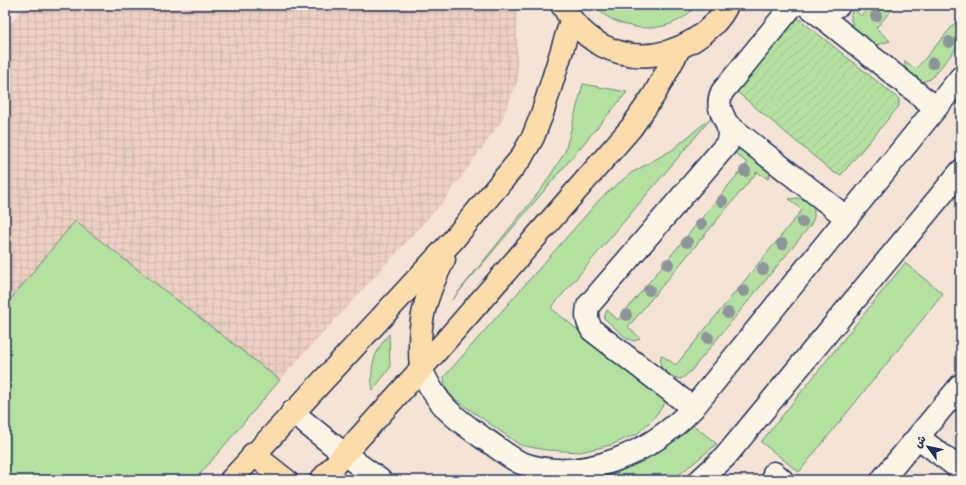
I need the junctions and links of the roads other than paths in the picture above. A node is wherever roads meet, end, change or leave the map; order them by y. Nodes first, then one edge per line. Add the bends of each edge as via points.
1 (727, 5) edge
2 (795, 5) edge
3 (839, 5) edge
4 (567, 13) edge
5 (679, 49) junction
6 (961, 77) edge
7 (936, 108) junction
8 (728, 125) junction
9 (961, 171) edge
10 (847, 218) junction
11 (453, 240) junction
12 (421, 370) junction
13 (961, 385) edge
14 (693, 408) junction
15 (292, 412) junction
16 (918, 438) junction
17 (253, 454) junction
18 (344, 454) junction
19 (521, 463) junction
20 (961, 470) edge
21 (231, 480) edge
22 (286, 480) edge
23 (321, 480) edge
24 (380, 480) edge
25 (545, 480) edge
26 (700, 480) edge
27 (882, 480) edge

1 - 5 main road via 705,34
2 - 8 street via 722,92 719,107
3 - 7 street via 827,9 807,5
4 - 5 main road via 588,38 609,49 632,56 656,55
4 - 11 main road via 542,114 530,142 510,173
5 - 12 main road via 654,95 630,128
6 - 7 street
7 - 10 street
8 - 10 street
8 - 14 street via 730,131 726,144 592,299 586,315 592,330
9 - 26 street via 729,452
10 - 14 street
11 - 12 main road via 432,282 425,303 420,325
11 - 15 main road
12 - 18 main road
12 - 19 street via 438,402 452,415
13 - 16 street
14 - 19 street via 655,442 624,460 585,471 565,472 544,471
15 - 17 main road
15 - 18 street
16 - 20 street
16 - 27 street
17 - 21 main road
17 - 22 main road
18 - 23 main road
18 - 24 street
19 - 25 street

